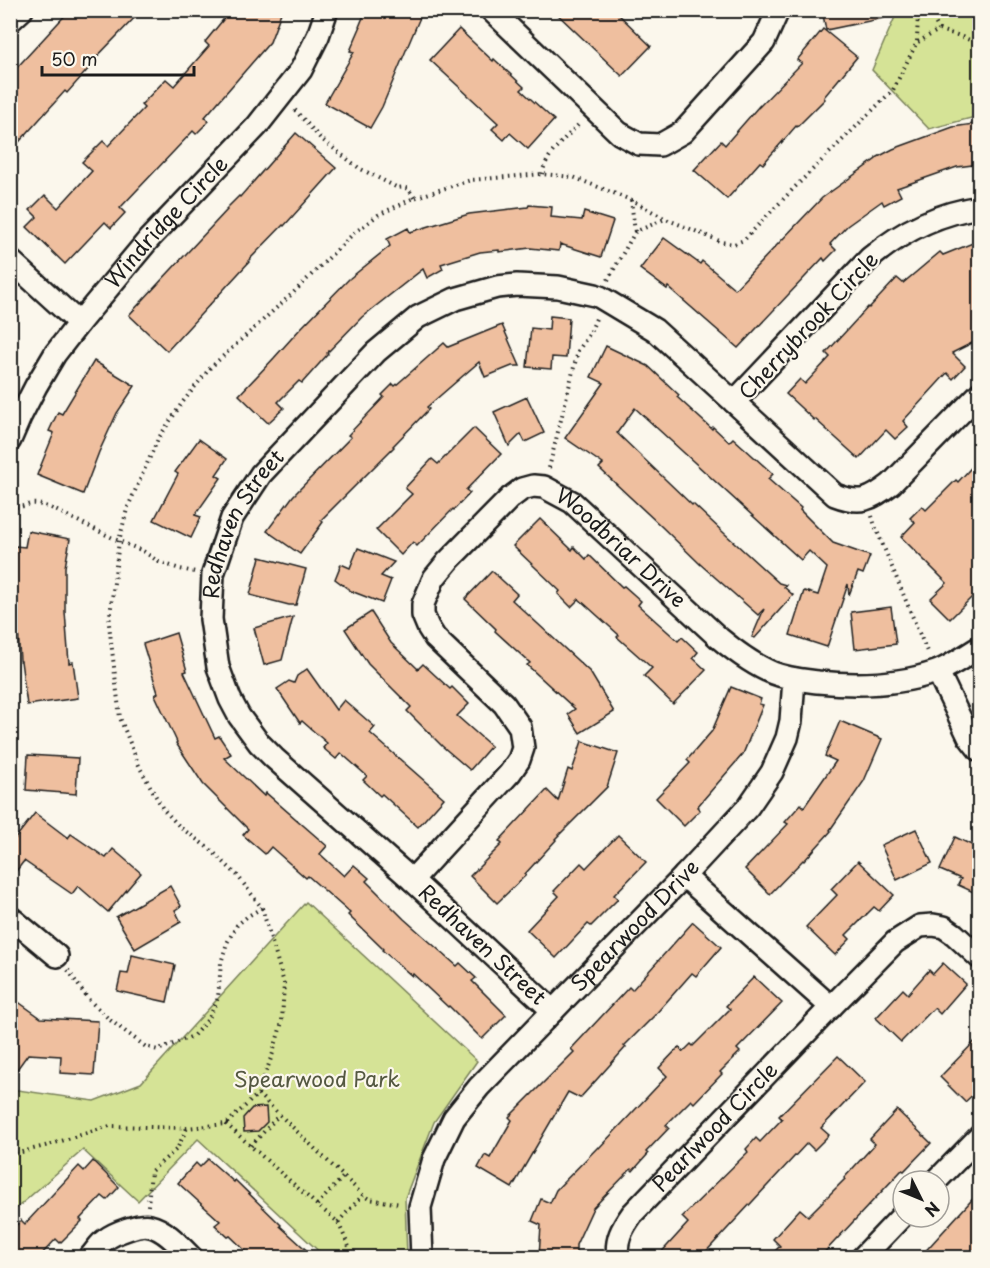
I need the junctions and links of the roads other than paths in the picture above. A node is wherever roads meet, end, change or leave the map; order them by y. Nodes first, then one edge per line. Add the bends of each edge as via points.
1 (22, 10) edge
2 (327, 10) edge
3 (491, 10) edge
4 (776, 10) edge
5 (10, 21) edge
6 (980, 207) edge
7 (10, 260) edge
8 (79, 323) junction
9 (980, 393) edge
10 (735, 402) junction
11 (10, 440) edge
12 (980, 647) edge
13 (938, 672) junction
14 (794, 680) junction
15 (980, 751) edge
16 (684, 876) junction
17 (412, 880) junction
18 (10, 917) edge
19 (57, 956) road end
20 (980, 958) edge
21 (831, 1007) junction
22 (552, 1011) junction
23 (980, 1136) edge
24 (948, 1169) edge
25 (891, 1227) edge
26 (89, 1257) edge
27 (192, 1257) edge
28 (422, 1257) edge
29 (618, 1257) edge
30 (862, 1257) edge

1 - 5 street
2 - 8 street, Windridge Circle via 301,70 256,126 149,239
3 - 4 street via 619,133 639,144 660,145 683,132 764,42
6 - 10 street, Cherrybrook Circle via 922,224 887,244
7 - 8 street
8 - 11 street, Windridge Circle via 36,386
9 - 10 street, Cherrybrook Circle via 891,484 867,498 849,500 835,495
10 - 17 street, Redhaven Street via 655,330 600,297 558,287 497,287 455,299 418,317 375,352 261,474 232,518 213,574 211,619 218,667 239,716 259,743
12 - 13 street, Woodbriar Drive
13 - 14 street, Woodbriar Drive via 871,684
13 - 15 street via 969,737
14 - 16 street, Spearwood Drive via 792,721 772,772 748,807
14 - 17 street, Woodbriar Drive via 740,655 572,502 544,487 522,489 448,561 434,579 423,604 423,615 435,638 504,704 520,727 523,748 510,773
16 - 21 street
16 - 22 street, Spearwood Drive
17 - 22 street, Redhaven Street
18 - 19 street
20 - 21 street, Pearlwood Circle via 944,927 920,926 895,942
21 - 29 street, Pearlwood Circle via 632,1214 617,1240
22 - 28 street, Spearwood Drive via 454,1118 434,1159 420,1207
23 - 24 street
25 - 30 street
26 - 27 street via 106,1239 148,1225 170,1237

